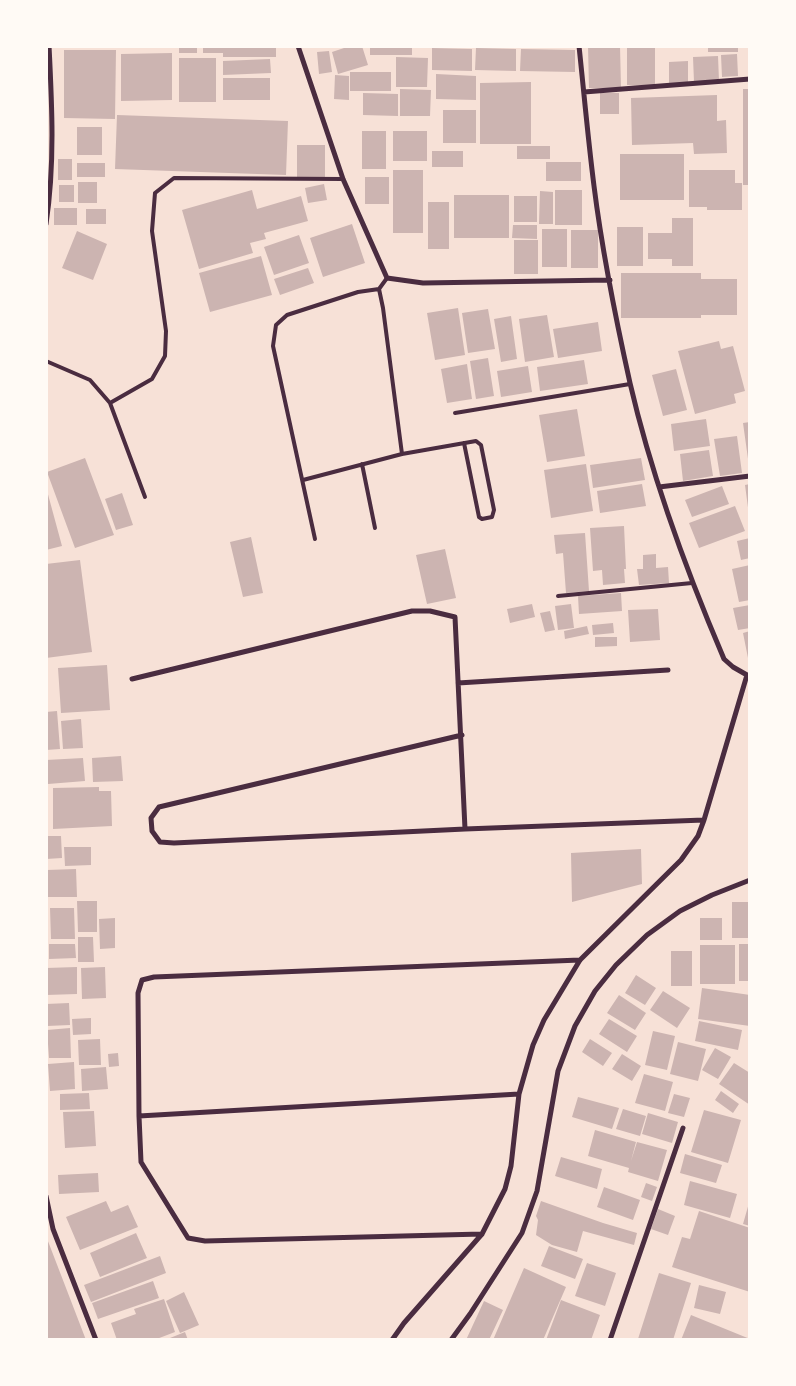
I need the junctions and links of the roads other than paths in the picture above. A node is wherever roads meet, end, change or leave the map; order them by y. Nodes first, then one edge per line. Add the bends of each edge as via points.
1 (49, 46) edge
2 (298, 46) edge
3 (579, 46) edge
4 (750, 79) edge
5 (584, 92) junction
6 (343, 179) junction
7 (46, 224) edge
8 (387, 278) junction
9 (610, 280) junction
10 (379, 289) junction
11 (46, 362) edge
12 (630, 384) junction
13 (110, 402) junction
14 (455, 413) dead end
15 (464, 443) junction
16 (402, 454) junction
17 (362, 464) junction
18 (750, 476) edge
19 (303, 480) junction
20 (659, 487) junction
21 (145, 497) dead end
22 (374, 528) dead end
23 (315, 539) dead end
24 (692, 583) junction
25 (558, 596) dead end
26 (668, 670) dead end
27 (748, 675) edge
28 (132, 680) dead end
29 (458, 683) junction
30 (462, 735) junction
31 (704, 820) junction
32 (466, 829) junction
33 (750, 880) edge
34 (580, 960) junction
35 (519, 1094) junction
36 (139, 1116) junction
37 (683, 1128) dead end
38 (46, 1196) edge
39 (48, 1216) edge
40 (482, 1234) junction
41 (96, 1340) edge
42 (392, 1340) edge
43 (451, 1340) edge
44 (610, 1340) edge

1 - 7 street via 53,119
2 - 6 street
3 - 5 street
4 - 5 street
5 - 9 street via 594,187
6 - 8 street
6 - 13 lane via 174,178 155,193 152,231 166,331 165,356 152,379
8 - 9 street via 423,283
8 - 10 lane
9 - 12 street
10 - 16 lane
10 - 19 lane via 358,292 287,315 276,325 273,346
11 - 13 lane via 90,380
12 - 14 lane
12 - 20 street
13 - 21 lane
15 - 15 lane via 476,441 481,445 494,510 492,517 479,517
15 - 16 lane
16 - 17 lane
17 - 19 lane
17 - 22 lane
18 - 20 street
19 - 23 lane
20 - 24 street
24 - 25 lane
24 - 27 street via 724,659
26 - 29 street
27 - 31 street
28 - 29 street via 412,611 430,611 455,616
29 - 30 street
30 - 32 street
30 - 32 street via 159,807 150,818 152,831 160,842 174,843
31 - 32 street
31 - 34 street via 698,836 681,860
33 - 43 street via 680,911 646,935 595,992 575,1026 558,1071 538,1190 522,1233
34 - 35 street via 544,1020
34 - 36 street via 142,980 138,993
35 - 36 street
35 - 40 street via 511,1166 505,1189
36 - 40 street via 141,1162 188,1238 205,1241
37 - 44 street
38 - 39 street
39 - 41 street
40 - 42 street

